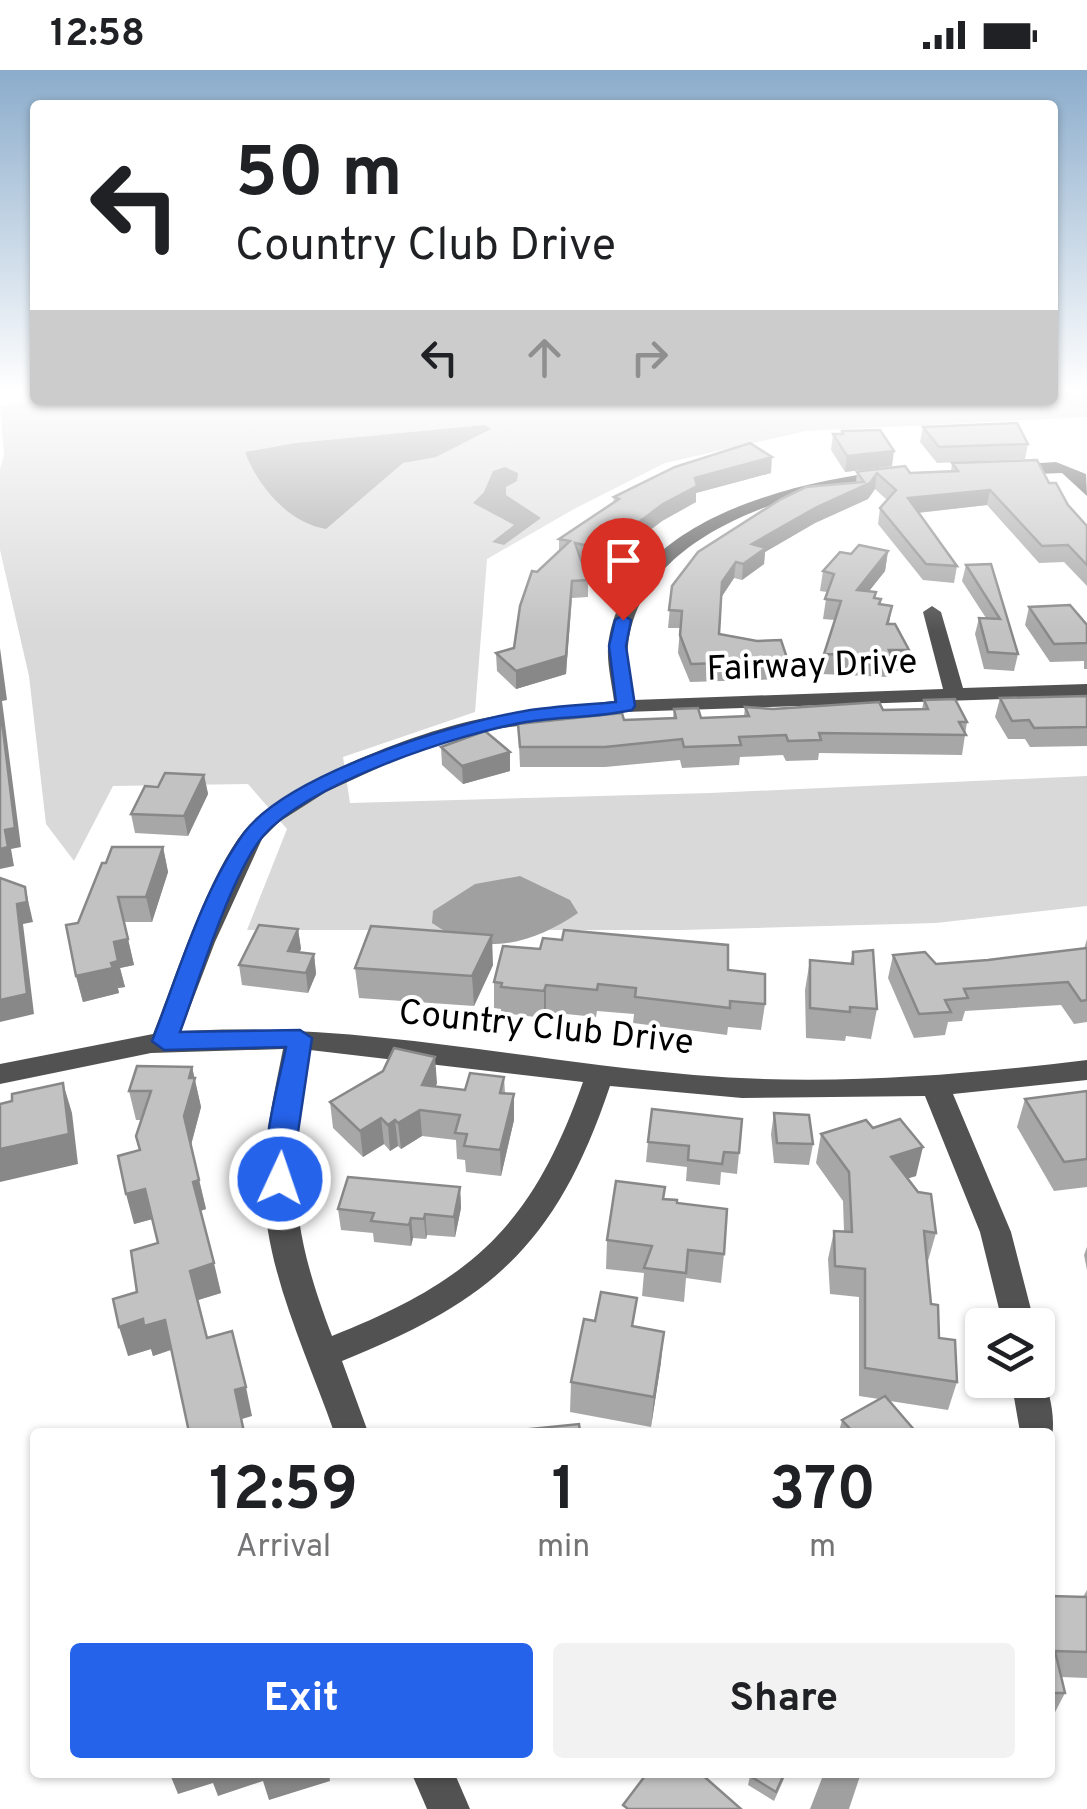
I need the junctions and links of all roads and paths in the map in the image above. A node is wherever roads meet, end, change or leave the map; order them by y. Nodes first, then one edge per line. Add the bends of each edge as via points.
1 (1015, 469) edge
2 (1063, 469) edge
3 (1073, 469) edge
4 (980, 471) edge
5 (1069, 471) junction
6 (910, 475) edge
7 (1087, 492) edge
8 (932, 612) dead end
9 (1087, 690) edge
10 (955, 694) junction
11 (626, 706) junction
12 (300, 1038) junction
13 (164, 1041) junction
14 (1087, 1070) edge
15 (0, 1074) edge
16 (600, 1074) junction
17 (935, 1086) junction
18 (1016, 1308) edge
19 (326, 1354) junction
20 (1031, 1398) edge
21 (350, 1428) edge
22 (1036, 1428) edge
23 (435, 1778) edge
24 (449, 1809) edge

1 - 4 street
2 - 5 street
3 - 5 street
5 - 7 street
6 - 11 street via 830,482 773,497 670,554 631,599 623,620 618,646
8 - 10 street
9 - 10 street, Fairway Drive
10 - 11 street, Fairway Drive
11 - 13 street, Fairway Drive via 526,716 448,734 334,779 271,817 236,862
12 - 13 street, Country Club Drive
12 - 16 street, Country Club Drive
12 - 19 street via 281,1146 280,1212
13 - 15 street, Country Club Drive
14 - 17 street, Country Club Drive
16 - 17 street, Country Club Drive via 696,1085
16 - 19 street via 563,1176 536,1220 482,1274 449,1296
17 - 18 street via 990,1210
19 - 21 street
20 - 22 street
23 - 24 street

